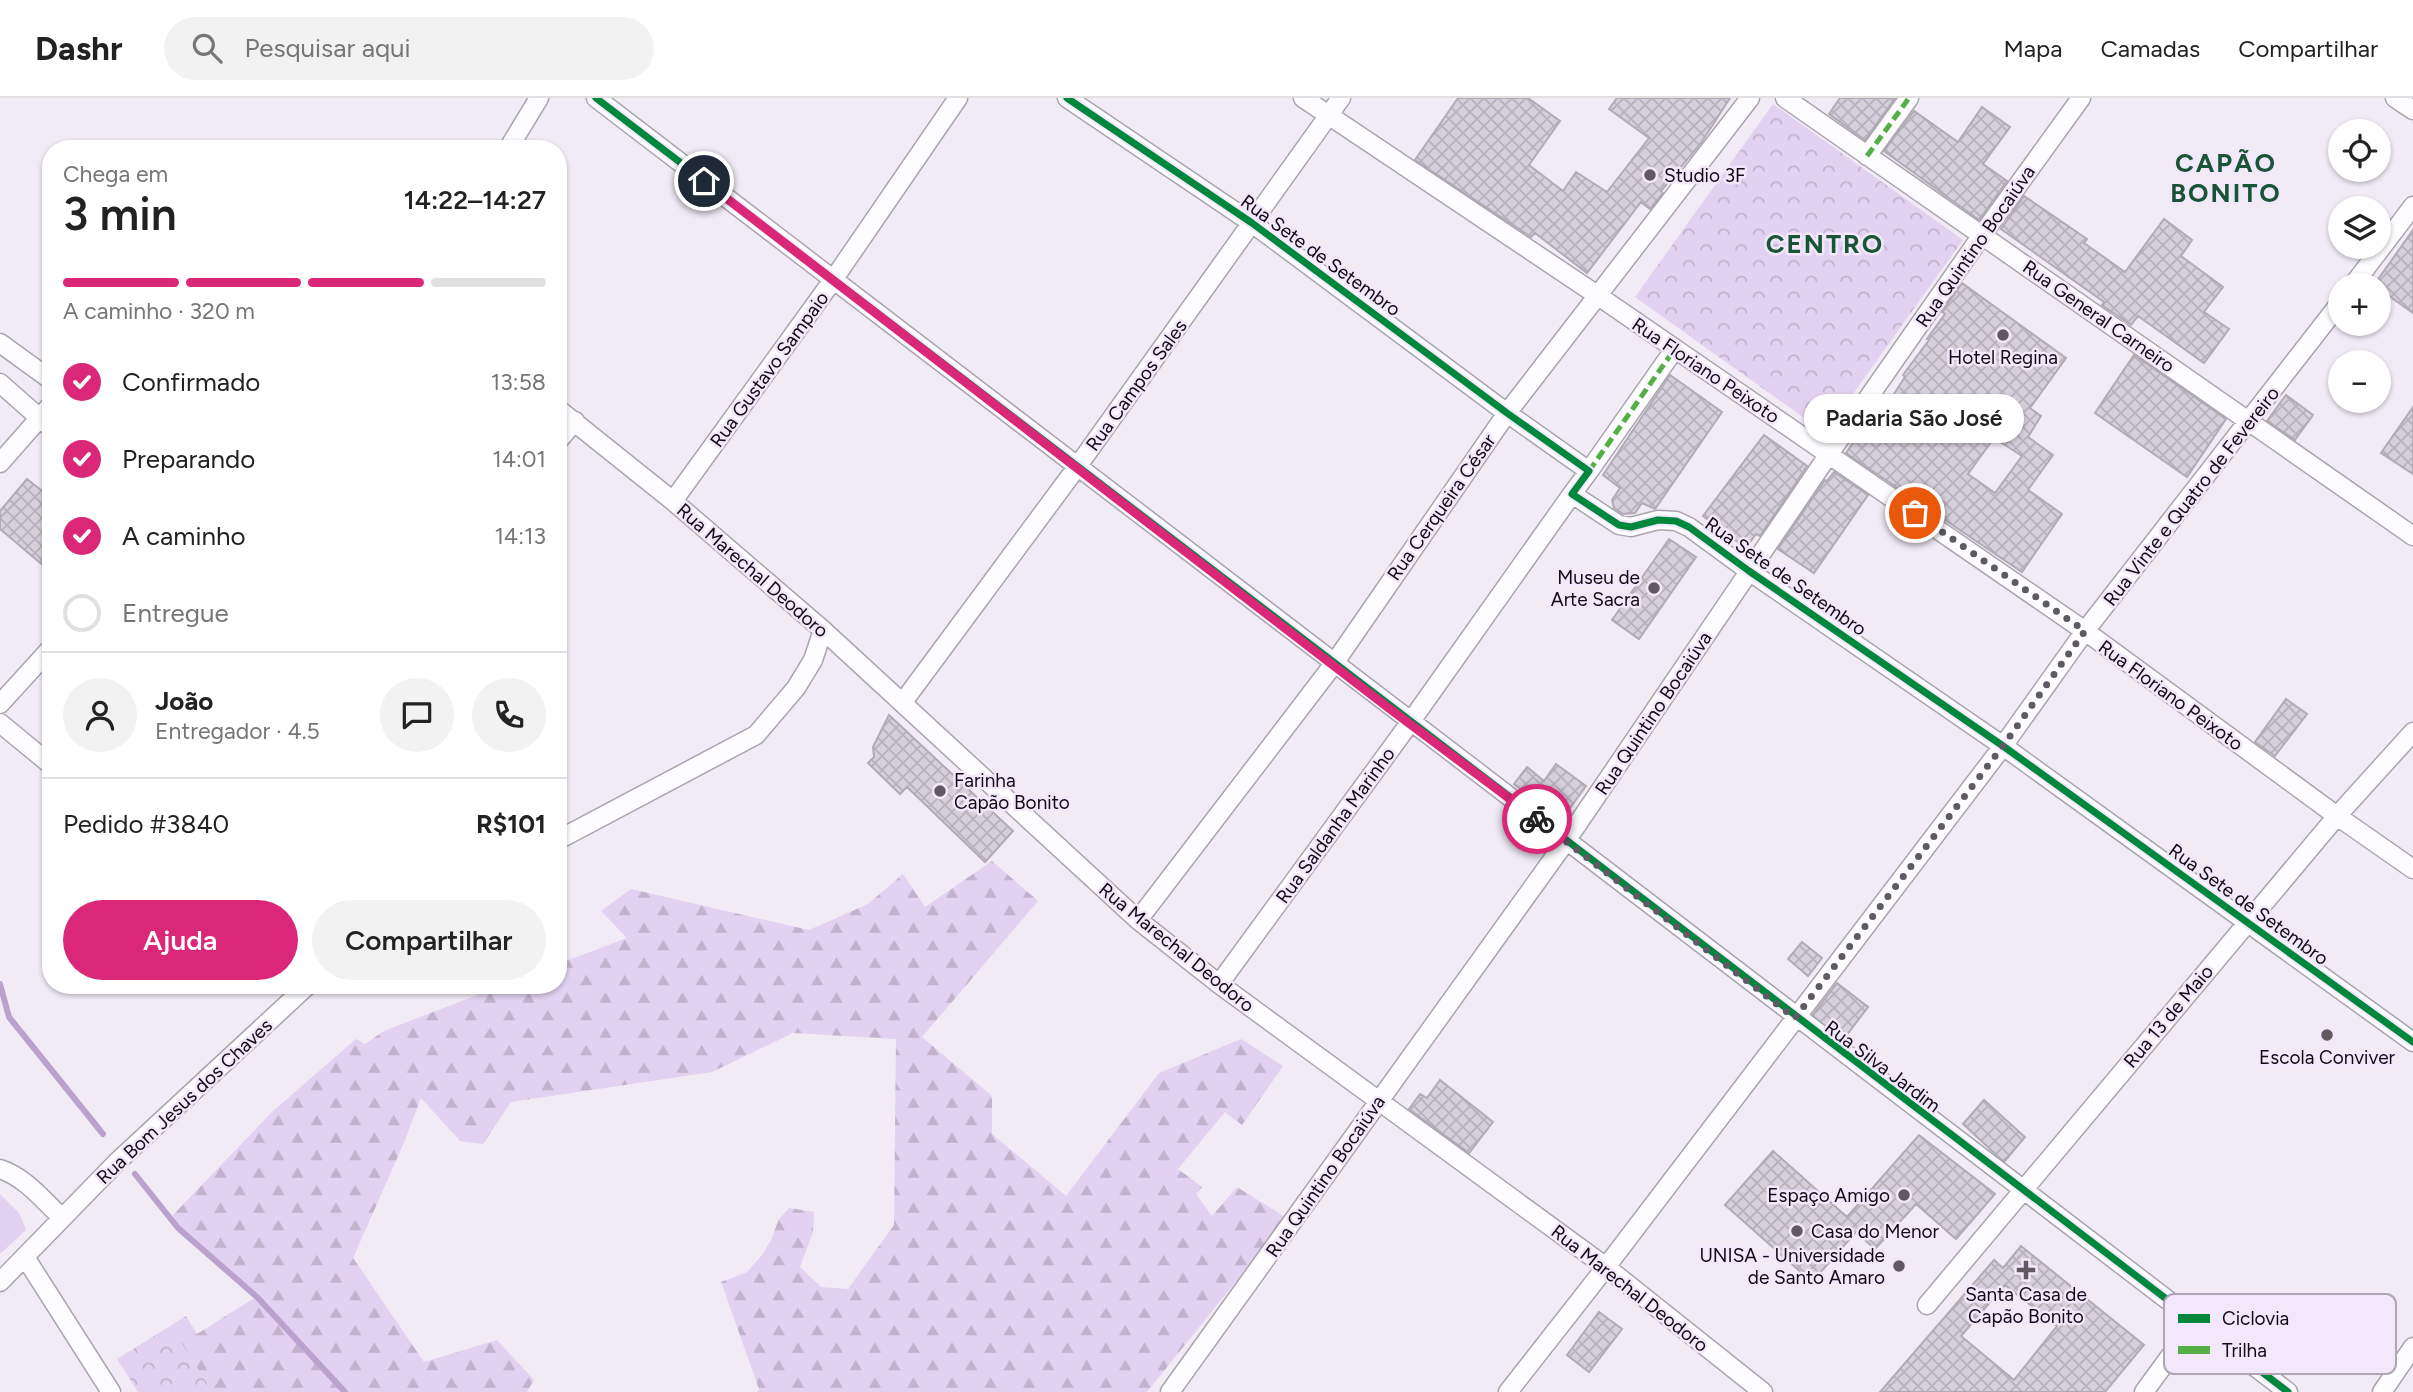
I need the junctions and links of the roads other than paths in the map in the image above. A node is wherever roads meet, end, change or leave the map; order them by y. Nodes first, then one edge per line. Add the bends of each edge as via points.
1 (539, 98) edge
2 (596, 98) edge
3 (958, 98) edge
4 (1067, 98) edge
5 (1303, 98) edge
6 (1341, 98) edge
7 (1750, 98) edge
8 (1785, 98) edge
9 (1909, 98) edge
10 (2081, 98) edge
11 (2395, 98) edge
12 (2413, 110) edge
13 (1327, 116) junction
14 (513, 140) edge
15 (1867, 156) junction
16 (2413, 206) edge
17 (1252, 223) junction
18 (1982, 235) junction
19 (2362, 273) edge
20 (834, 280) junction
21 (1597, 295) junction
22 (2328, 319) edge
23 (0, 343) edge
24 (1674, 350) junction
25 (42, 373) edge
26 (0, 383) edge
27 (42, 413) edge
28 (1507, 413) junction
29 (567, 415) edge
30 (575, 421) junction
31 (42, 422) edge
32 (2250, 422) junction
33 (567, 430) edge
34 (1829, 454) junction
35 (0, 463) edge
36 (1077, 467) junction
37 (1589, 471) junction
38 (1572, 494) junction
39 (673, 501) junction
40 (2413, 536) edge
41 (1749, 571) junction
42 (823, 630) junction
43 (2085, 631) junction
44 (42, 658) edge
45 (1333, 665) junction
46 (903, 702) junction
47 (0, 705) edge
48 (0, 723) edge
49 (1409, 724) junction
50 (2413, 732) edge
51 (2003, 746) junction
52 (42, 758) edge
53 (2337, 816) junction
54 (567, 834) edge
55 (1566, 841) junction
56 (2413, 869) edge
57 (1138, 920) junction
58 (2247, 922) junction
59 (1219, 984) junction
60 (298, 994) edge
61 (1795, 1018) junction
62 (2413, 1042) edge
63 (1379, 1101) junction
64 (0, 1169) edge
65 (2020, 1191) junction
66 (62, 1218) junction
67 (25, 1257) junction
68 (1606, 1268) junction
69 (0, 1282) edge
70 (2164, 1299) edge
71 (1927, 1305) dead end
72 (2413, 1347) edge
73 (2164, 1365) edge
74 (2396, 1372) edge
75 (2264, 1374) edge
76 (2394, 1374) edge
77 (111, 1392) edge
78 (1170, 1392) edge
79 (1508, 1392) edge
80 (1763, 1392) edge
81 (2144, 1392) edge
82 (2288, 1392) edge
83 (2382, 1392) edge

1 - 14 street
2 - 20 street, Rua Silva Jardim
3 - 20 street, Rua Gustavo Sampaio
4 - 17 street, Rua Sete de Setembro
5 - 13 street, Rua Floriano Peixoto
6 - 13 street, Rua Campos Sales
7 - 21 street, Rua Cerqueira César
8 - 15 street, Rua General Carneiro
9 - 15 street
10 - 18 street, Rua Quintino Bocaiúva
11 - 12 street
13 - 17 street, Rua Campos Sales
13 - 21 street, Rua Floriano Peixoto
15 - 18 street, Rua General Carneiro
16 - 19 street
17 - 28 street, Rua Sete de Setembro
17 - 36 street, Rua Campos Sales
18 - 32 street, Rua General Carneiro
18 - 34 street, Rua Quintino Bocaiúva
20 - 36 street, Rua Silva Jardim
20 - 39 street, Rua Gustavo Sampaio
21 - 24 street, Rua Floriano Peixoto
21 - 28 street, Rua Cerqueira César
22 - 32 street, Rua Vinte e Quatro de Fevereiro
23 - 25 street
24 - 34 street, Rua Floriano Peixoto
24 - 37 street
26 - 27 street
28 - 37 street, Rua Sete de Setembro
28 - 45 street, Rua Cerqueira César
29 - 30 street, Rua Marechal Deodoro
30 - 33 street
30 - 39 street, Rua Marechal Deodoro
31 - 35 street
32 - 40 street, Rua General Carneiro
32 - 43 street, Rua Vinte e Quatro de Fevereiro
34 - 41 street, Rua Quintino Bocaiúva
34 - 43 street, Rua Floriano Peixoto
36 - 45 street, Rua Silva Jardim
36 - 46 street, Rua Campos Sales
37 - 38 street
38 - 41 street, Rua Sete de Setembro via 1619,525 1676,521
38 - 49 street, Rua Saldanha Marinho
39 - 42 street, Rua Marechal Deodoro
41 - 51 street, Rua Sete de Setembro
41 - 55 street, Rua Quintino Bocaiúva
42 - 46 street, Rua Marechal Deodoro
42 - 54 street via 813,660 796,688 756,735
43 - 51 street, Rua Vinte e Quatro de Fevereiro
43 - 53 street, Rua Floriano Peixoto
44 - 47 street
45 - 49 street, Rua Silva Jardim
45 - 57 street, Rua Cerqueira César
46 - 57 street, Rua Marechal Deodoro
48 - 52 street
49 - 55 street, Rua Silva Jardim
49 - 59 street, Rua Saldanha Marinho
50 - 53 street, Rua 13 de Maio
51 - 58 street, Rua Sete de Setembro
51 - 61 street, Rua Vinte e Quatro de Fevereiro
53 - 56 street, Rua Floriano Peixoto
53 - 58 street, Rua 13 de Maio
55 - 61 street, Rua Silva Jardim
55 - 63 street, Rua Quintino Bocaiúva
57 - 59 street, Rua Marechal Deodoro
58 - 62 street, Rua Sete de Setembro
58 - 65 street, Rua 13 de Maio
59 - 63 street, Rua Marechal Deodoro
60 - 66 street, Rua Bom Jesus dos Chaves
61 - 65 street, Rua Silva Jardim
61 - 68 street, Rua Vinte e Quatro de Fevereiro
63 - 68 street, Rua Marechal Deodoro
63 - 78 street, Rua Quintino Bocaiúva
64 - 66 street via 25,1183
65 - 70 street, Rua Silva Jardim
65 - 71 street, Rua 13 de Maio
66 - 67 street, Rua Bom Jesus dos Chaves
67 - 69 street, Rua Bom Jesus dos Chaves
67 - 77 street
68 - 79 street, Rua Vinte e Quatro de Fevereiro
68 - 80 street, Rua Marechal Deodoro
72 - 74 street
73 - 81 street
75 - 82 street, Rua Silva Jardim
76 - 83 street

